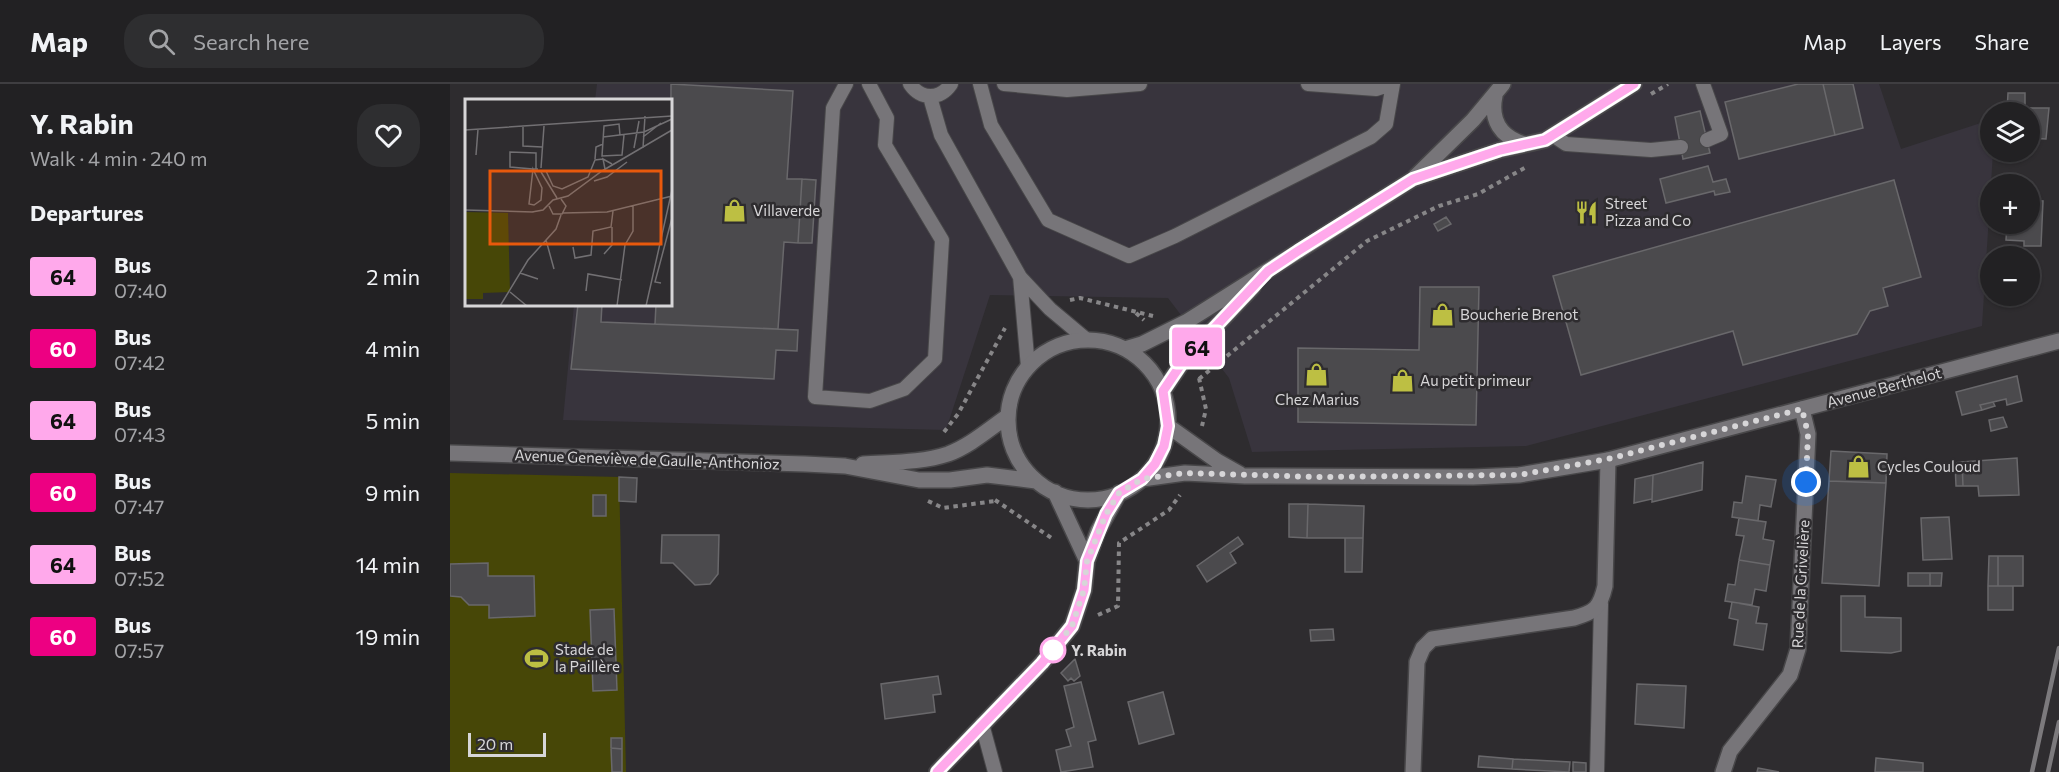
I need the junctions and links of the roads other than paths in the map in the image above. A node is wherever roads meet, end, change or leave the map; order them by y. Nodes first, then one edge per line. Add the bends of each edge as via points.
1 (846, 84) edge
2 (869, 84) edge
3 (910, 84) edge
4 (951, 84) edge
5 (980, 84) edge
6 (1004, 84) edge
7 (1140, 84) edge
8 (1308, 84) edge
9 (1392, 84) edge
10 (1634, 84) edge
11 (1702, 84) edge
12 (1499, 90) edge
13 (930, 97) junction
14 (1554, 136) junction
15 (1707, 140) dead end
16 (1524, 144) junction
17 (1681, 147) dead end
18 (1413, 179) junction
19 (1268, 271) junction
20 (1020, 277) junction
21 (1087, 340) junction
22 (2059, 341) edge
23 (1125, 349) junction
24 (1028, 367) junction
25 (1163, 391) junction
26 (1802, 409) junction
27 (1008, 416) junction
28 (1168, 426) junction
29 (450, 453) edge
30 (1608, 459) junction
31 (845, 466) junction
32 (1245, 476) junction
33 (1142, 479) junction
34 (1036, 481) junction
35 (1055, 492) junction
36 (1119, 493) junction
37 (1087, 561) junction
38 (1601, 604) junction
39 (982, 724) junction
40 (937, 772) edge
41 (995, 772) edge
42 (1413, 772) edge
43 (1597, 772) edge
44 (1723, 772) edge

1 - 2 lane via 833,108 815,397 870,401 904,388 935,359 942,240 885,145 887,118
3 - 13 lane via 916,92
4 - 13 lane via 945,92
5 - 9 lane via 991,125 1048,220 1129,256 1371,137 1386,124
6 - 7 lane via 1067,90
8 - 9 lane via 1376,89
10 - 14 main road
11 - 15 lane via 1721,134
12 - 16 main road via 1494,117 1498,127
12 - 18 main road
13 - 20 lane via 941,135
14 - 16 main road
14 - 17 lane via 1566,144 1652,150
16 - 18 main road
18 - 19 main road
19 - 23 main road via 1186,322
19 - 25 main road via 1184,360
20 - 21 lane
20 - 24 lane
21 - 23 main road
21 - 24 main road via 1045,353
22 - 26 main road, Avenue Berthelot
23 - 25 main road via 1154,374
24 - 27 main road via 1018,382
25 - 28 main road
26 - 30 main road, Avenue Berthelot
26 - 44 main road, Rue de la Grivelière via 1808,434 1798,649 1790,675 1730,751
27 - 31 main road, Avenue Geneviève de Gaulle-Anthonioz via 948,454
27 - 34 main road via 1015,451
28 - 32 main road, Avenue Berthelot
28 - 33 main road via 1164,446
29 - 31 main road, Avenue Geneviève de Gaulle-Anthonioz
30 - 32 main road, Avenue Berthelot via 1528,473 1473,477
30 - 38 main road via 1605,586
31 - 34 main road, Avenue Geneviève de Gaulle-Anthonioz via 918,480 987,475
32 - 33 main road, Avenue Berthelot via 1185,473
33 - 36 main road
34 - 35 main road
35 - 36 main road via 1087,499
35 - 37 main road
36 - 37 main road
37 - 39 main road via 1084,590 1072,626
38 - 42 main road via 1595,611 1574,618 1432,639 1417,662
38 - 43 lane
39 - 40 main road
39 - 41 lane

